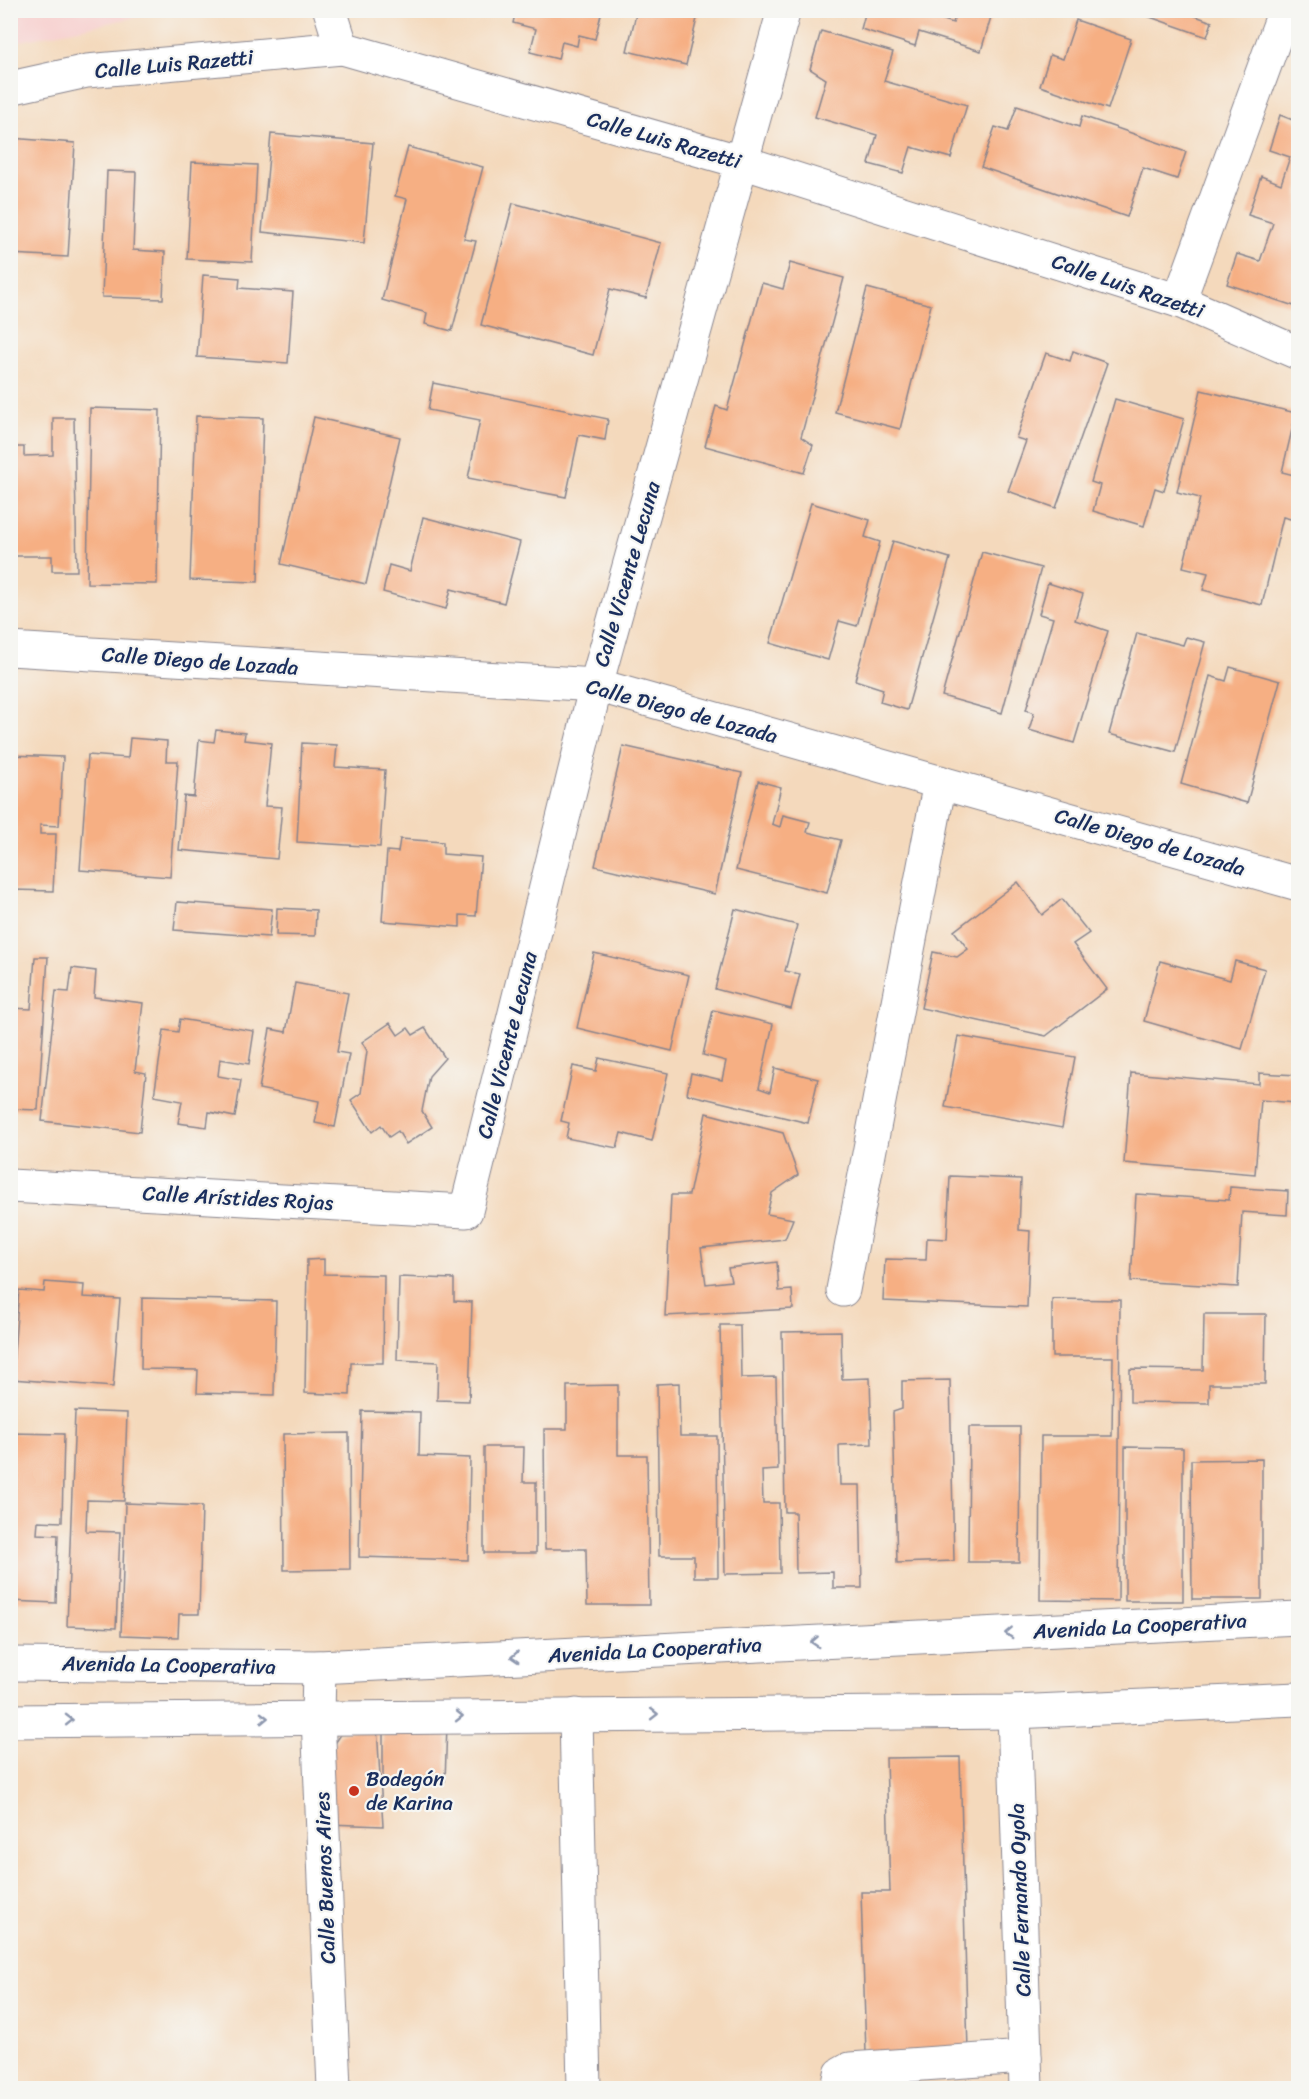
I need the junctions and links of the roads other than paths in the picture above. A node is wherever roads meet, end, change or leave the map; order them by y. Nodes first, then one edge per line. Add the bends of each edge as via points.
1 (330, 10) edge
2 (784, 10) edge
3 (1285, 10) edge
4 (342, 48) junction
5 (10, 88) edge
6 (742, 162) junction
7 (1179, 301) junction
8 (1299, 353) edge
9 (10, 649) edge
10 (596, 685) junction
11 (940, 782) junction
12 (1299, 884) edge
13 (10, 1186) edge
14 (466, 1211) joint
15 (843, 1290) dead end
16 (1299, 1618) edge
17 (10, 1664) edge
18 (320, 1667) junction
19 (1299, 1699) edge
20 (1014, 1712) junction
21 (576, 1715) junction
22 (318, 1717) junction
23 (10, 1721) edge
24 (1025, 2056) junction
25 (334, 2088) edge
26 (584, 2088) edge
27 (838, 2088) edge
28 (1026, 2088) edge

1 - 4 street
2 - 6 street, Calle Vicente Lecuna
3 - 7 street
4 - 5 street, Calle Luis Razetti via 87,71
4 - 6 street, Calle Luis Razetti
6 - 7 street, Calle Luis Razetti
6 - 10 street, Calle Vicente Lecuna
7 - 8 street, Calle Luis Razetti
9 - 10 street, Calle Diego de Lozada
10 - 11 street, Calle Diego de Lozada
10 - 14 street, Calle Vicente Lecuna
11 - 12 street, Calle Diego de Lozada
11 - 15 street
13 - 14 street, Calle Arístides Rojas
16 -> 18 street, Avenida La Cooperativa
17 - 18 street, Avenida La Cooperativa
18 - 22 street, Calle Buenos Aires
19 - 20 street
21 -> 20 street
20 - 24 street, Calle Fernando Oyola
22 -> 21 street
21 - 26 street
23 -> 22 street
22 - 25 street, Calle Buenos Aires
24 - 27 street via 850,2069 841,2074
24 - 28 street, Calle Fernando Oyola

